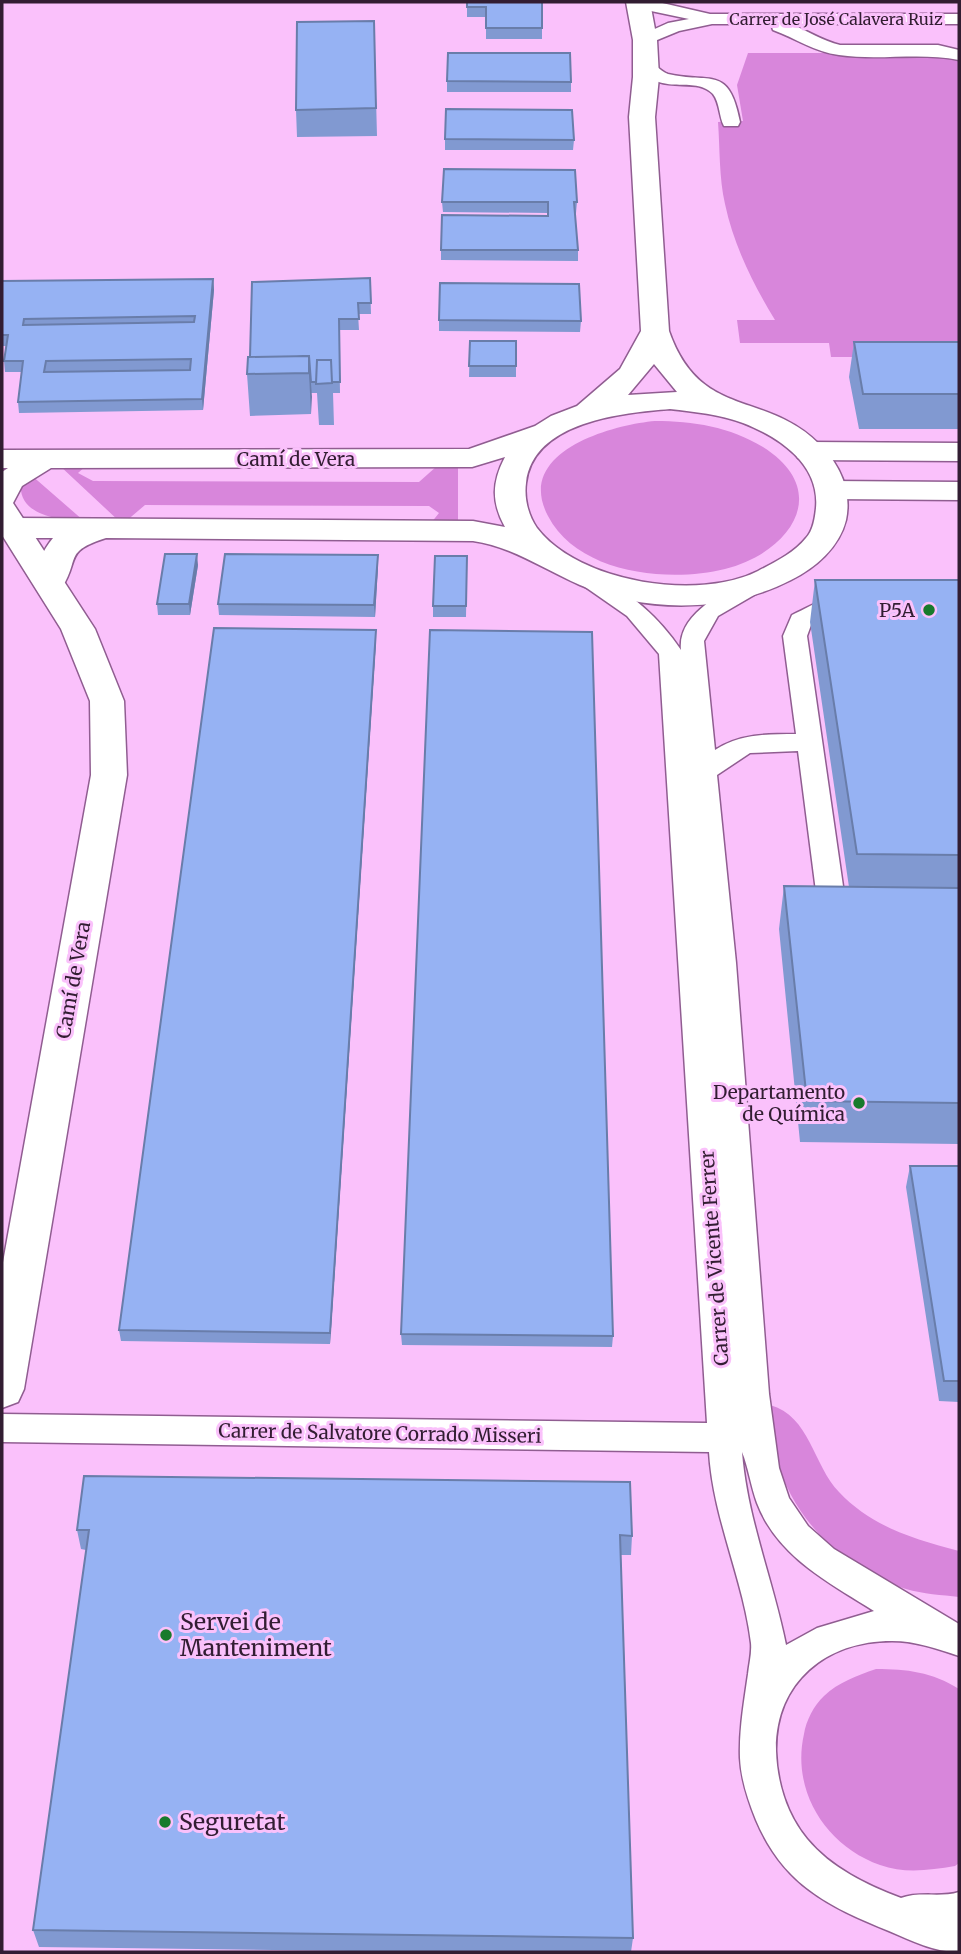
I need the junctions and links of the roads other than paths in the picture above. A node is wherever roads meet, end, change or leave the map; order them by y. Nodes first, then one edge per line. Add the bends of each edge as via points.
1 (632, 2) edge
2 (712, 19) junction
3 (760, 19) junction
4 (860, 19) junction
5 (959, 19) edge
6 (813, 38) junction
7 (959, 55) edge
8 (642, 83) junction
9 (731, 122) dead end
10 (655, 331) junction
11 (719, 407) junction
12 (578, 415) junction
13 (545, 432) junction
14 (809, 451) junction
15 (959, 452) edge
16 (2, 459) edge
17 (44, 460) junction
18 (832, 490) junction
19 (959, 491) edge
20 (2, 496) edge
21 (8, 519) edge
22 (105, 529) junction
23 (548, 557) junction
24 (589, 579) junction
25 (48, 582) junction
26 (760, 582) junction
27 (870, 594) edge
28 (699, 717) junction
29 (753, 743) junction
30 (809, 743) junction
31 (704, 772) junction
32 (832, 907) edge
33 (2, 1389) edge
34 (2, 1428) edge
35 (742, 1438) junction
36 (948, 1636) edge
37 (760, 1718) junction
38 (959, 1911) edge
39 (894, 1913) junction
40 (959, 1940) edge

1 - 2 lane, Carrer de José Calavera Ruiz
1 - 8 street
1 - 8 street
2 - 3 lane, Carrer de José Calavera Ruiz
2 - 8 lane, Carrer de José Calavera Ruiz via 674,27
3 - 4 lane, Carrer de José Calavera Ruiz
3 - 6 lane
4 - 5 lane, Carrer de José Calavera Ruiz
4 - 6 lane
6 - 7 lane via 819,45 840,50 938,50
8 - 9 lane via 706,83 719,89
8 - 10 street
10 - 11 street via 663,358 675,376
10 - 12 street via 634,375
11 - 12 street via 670,400 622,403
11 - 14 street via 785,432
12 - 13 street
13 - 17 street, Camí de Vera via 472,458
13 - 23 street via 522,454 510,479 509,506 522,533
14 - 15 street
14 - 18 street
16 - 17 street, Camí de Vera
17 - 20 street via 9,481
18 - 19 street
18 - 26 street via 832,517 820,543 794,565
21 - 22 street, Camí de Vera
21 - 25 street, Camí de Vera
22 - 23 street, Camí de Vera via 473,531 494,534
22 - 25 street, Camí de Vera via 73,537 56,552
23 - 24 street
24 - 26 street via 631,591 675,595 719,592
24 - 35 lane, Carrer de Vicente Ferrer via 636,608 671,654
25 - 33 street, Camí de Vera via 78,629 107,701 109,775
26 - 28 lane, Carrer de Vicente Ferrer via 709,611 698,627 692,641
27 - 30 lane via 801,620 795,636
28 - 29 lane via 722,733
28 - 31 lane, Carrer de Vicente Ferrer
29 - 30 lane
29 - 31 lane via 726,752
30 - 32 lane
31 - 35 lane, Carrer de Vicente Ferrer via 724,990
34 - 35 lane, Carrer de Salvatore Corrado Misseri
35 - 36 lane, Carrer de Vicente Ferrer via 762,1468 774,1504 796,1537 822,1560
35 - 37 lane, Carrer de Vicente Ferrer via 727,1473 769,1646
36 - 37 lane via 892,1625 849,1630 811,1648 780,1673
37 - 39 lane, Carrer de Vicente Ferrer via 757,1765 770,1814 799,1858 842,1892
38 - 39 lane via 947,1915
39 - 40 lane, Carrer de Vicente Ferrer

